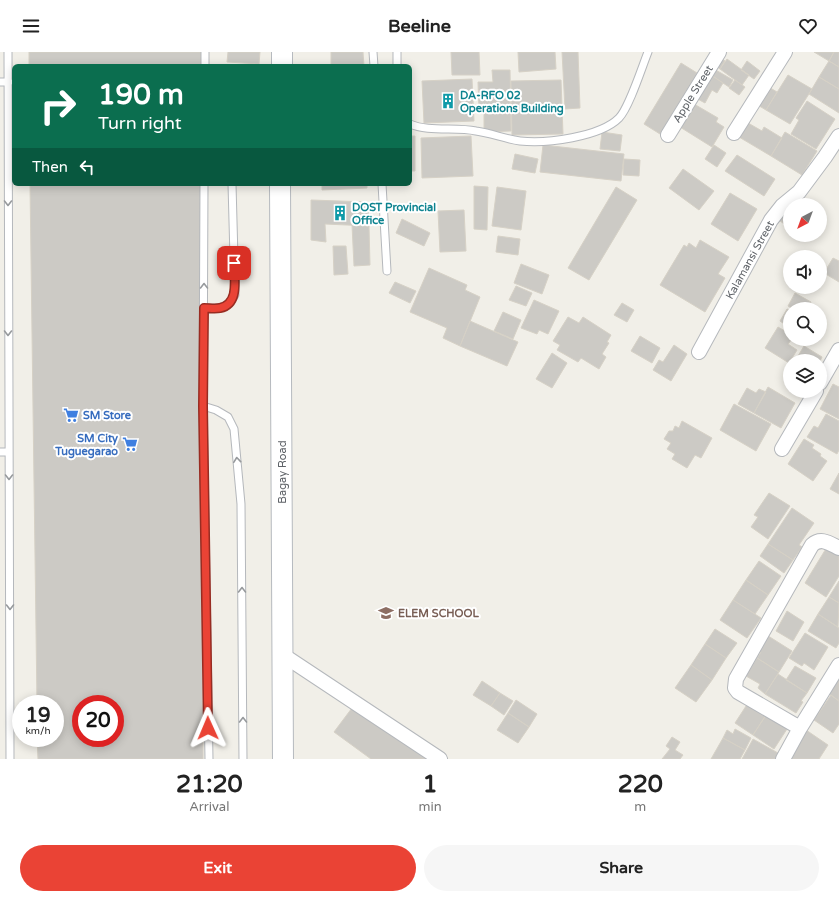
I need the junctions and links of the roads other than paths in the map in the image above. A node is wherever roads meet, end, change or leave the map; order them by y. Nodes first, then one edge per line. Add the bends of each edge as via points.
1 (205, 52) edge
2 (282, 52) edge
3 (373, 52) edge
4 (397, 52) edge
5 (648, 52) edge
6 (718, 52) edge
7 (785, 52) edge
8 (0, 53) edge
9 (8, 53) edge
10 (205, 64) edge
11 (282, 64) edge
12 (374, 64) edge
13 (397, 64) edge
14 (0, 82) edge
15 (9, 82) junction
16 (412, 125) edge
17 (734, 133) dead end
18 (668, 135) dead end
19 (839, 136) edge
20 (204, 186) edge
21 (232, 186) edge
22 (280, 186) edge
23 (382, 186) edge
24 (0, 263) edge
25 (8, 264) junction
26 (387, 271) dead end
27 (204, 308) junction
28 (839, 350) edge
29 (699, 352) dead end
30 (827, 371) edge
31 (812, 398) edge
32 (203, 406) junction
33 (782, 449) dead end
34 (0, 452) edge
35 (9, 452) junction
36 (839, 548) edge
37 (283, 655) junction
38 (839, 665) edge
39 (800, 728) junction
40 (10, 759) edge
41 (209, 759) edge
42 (243, 759) edge
43 (283, 759) edge
44 (440, 759) edge
45 (784, 759) edge

1 - 10 lane
2 - 11 street
3 - 12 lane
4 - 13 lane
5 - 16 lane via 627,105 619,118 586,135 521,141 458,128 418,128
6 - 18 street, Apple Street
7 - 17 street
8 - 9 lane
9 - 15 lane
14 - 15 lane
15 -> 25 lane
19 - 29 street, Kalamansi Street via 799,192 782,206 771,220
27 -> 20 lane
21 - 27 lane via 235,295 229,304 221,308
22 - 37 street, Bagay Road
23 - 26 lane
24 - 25 lane
25 -> 35 lane
27 - 32 lane
28 - 30 street
31 - 33 street
32 - 41 lane
42 -> 32 lane via 241,504 234,429 228,417
34 - 35 lane
35 -> 40 lane
36 - 39 street via 824,540 818,540 812,546 736,679 735,688 738,692
37 - 43 street, Bagay Road
37 - 44 street
38 - 39 street
39 - 45 street

